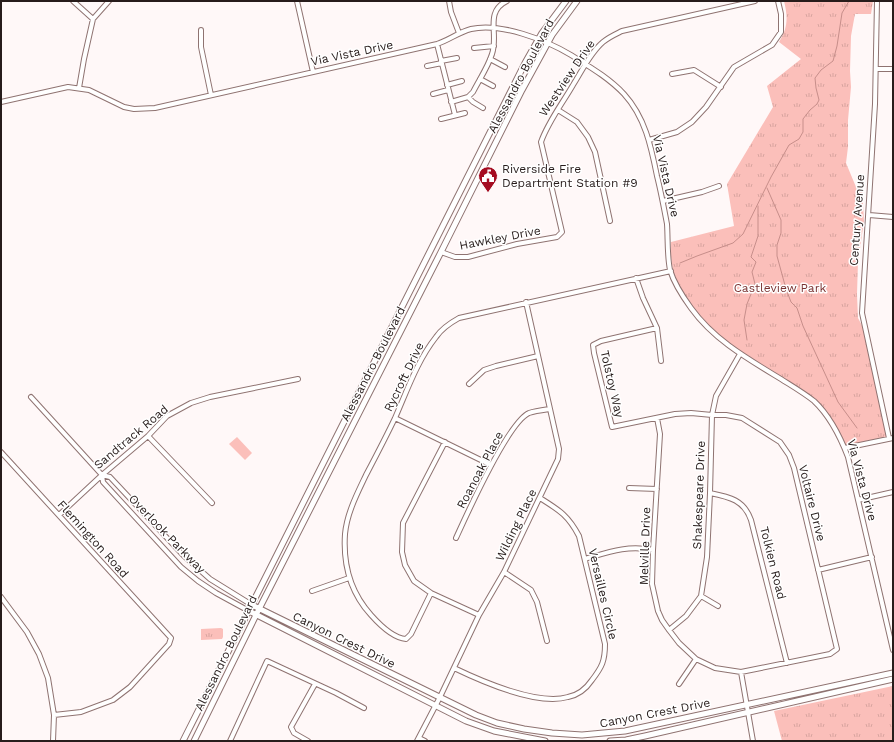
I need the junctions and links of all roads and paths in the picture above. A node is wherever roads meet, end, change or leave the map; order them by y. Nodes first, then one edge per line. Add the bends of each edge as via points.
1 (73, 1) edge
2 (109, 1) edge
3 (297, 1) edge
4 (449, 1) edge
5 (507, 1) edge
6 (566, 1) edge
7 (577, 1) edge
8 (755, 1) edge
9 (778, 1) edge
10 (877, 1) edge
11 (501, 2) edge
12 (93, 19) junction
13 (494, 28) junction
14 (201, 30) dead end
15 (459, 33) junction
16 (538, 39) junction
17 (548, 43) junction
18 (437, 44) junction
19 (494, 46) junction
20 (474, 48) dead end
21 (456, 58) dead end
22 (490, 59) junction
23 (442, 62) junction
24 (586, 64) junction
25 (427, 66) dead end
26 (505, 67) dead end
27 (893, 68) edge
28 (876, 69) junction
29 (313, 72) junction
30 (672, 74) dead end
31 (480, 79) junction
32 (462, 81) dead end
33 (447, 85) junction
34 (493, 86) dead end
35 (721, 87) junction
36 (79, 88) junction
37 (448, 90) junction
38 (433, 94) dead end
39 (211, 95) junction
40 (468, 97) junction
41 (1, 102) edge
42 (451, 102) junction
43 (483, 108) dead end
44 (558, 110) junction
45 (465, 113) dead end
46 (455, 115) junction
47 (440, 119) dead end
48 (649, 140) junction
49 (719, 186) dead end
50 (663, 201) junction
51 (869, 215) junction
52 (893, 217) edge
53 (610, 221) dead end
54 (562, 232) joint
55 (441, 252) junction
56 (671, 271) junction
57 (636, 278) junction
58 (526, 302) junction
59 (657, 328) junction
60 (740, 354) junction
61 (538, 356) junction
62 (661, 361) dead end
63 (298, 379) dead end
64 (469, 384) dead end
65 (31, 397) dead end
66 (550, 409) junction
67 (712, 416) junction
68 (395, 418) junction
69 (657, 418) junction
70 (612, 427) joint
71 (148, 436) junction
72 (891, 438) edge
73 (445, 442) junction
74 (845, 448) junction
75 (1, 452) edge
76 (491, 465) junction
77 (102, 475) junction
78 (629, 488) dead end
79 (657, 488) junction
80 (893, 492) edge
81 (710, 493) junction
82 (540, 498) junction
83 (858, 500) junction
84 (212, 503) dead end
85 (59, 516) junction
86 (456, 538) dead end
87 (653, 550) junction
88 (872, 557) junction
89 (585, 559) junction
90 (818, 570) junction
91 (504, 572) junction
92 (349, 578) junction
93 (312, 591) dead end
94 (431, 593) junction
95 (701, 596) junction
96 (1, 597) edge
97 (252, 604) junction
98 (718, 606) dead end
99 (260, 609) junction
100 (249, 611) junction
101 (256, 615) junction
102 (479, 615) junction
103 (669, 630) junction
104 (892, 639) edge
105 (547, 641) dead end
106 (837, 650) joint
107 (893, 650) edge
108 (696, 659) junction
109 (787, 663) junction
110 (454, 668) junction
111 (742, 672) junction
112 (893, 673) edge
113 (893, 679) edge
114 (315, 684) junction
115 (679, 684) dead end
116 (440, 697) junction
117 (746, 705) junction
118 (435, 706) junction
119 (364, 708) dead end
120 (748, 714) junction
121 (54, 715) junction
122 (622, 731) junction
123 (418, 740) edge
124 (53, 741) edge
125 (183, 741) edge
126 (194, 741) edge
127 (230, 741) edge
128 (308, 741) edge
129 (425, 741) edge
130 (545, 741) edge
131 (610, 741) edge
132 (623, 741) edge
133 (753, 741) edge

1 - 12 street
2 - 12 street
3 - 29 street
4 - 15 street
5 - 11 street
6 - 16 main road, Alessandro Boulevard
7 - 17 main road, Alessandro Boulevard
8 - 24 street, Westview Drive via 622,31 603,42
9 - 35 street via 781,32 772,45 734,67
10 - 28 street, Century Avenue
11 - 13 street via 495,11
12 - 36 street
13 - 15 street, Via Vista Drive via 479,28
13 - 16 street, Via Vista Drive
13 - 19 street
14 - 39 street via 201,47
15 - 18 street, Via Vista Drive
16 - 17 street, Via Vista Drive
16 - 97 main road, Alessandro Boulevard
17 - 24 street, Via Vista Drive
17 - 55 main road, Alessandro Boulevard
18 - 23 street
18 - 29 street, Via Vista Drive
19 - 20 street
19 - 22 street
21 - 23 street
22 - 26 street
22 - 31 street
23 - 25 street
23 - 33 street
24 - 44 street, Westview Drive
24 - 48 street, Via Vista Drive via 606,77 625,95 639,116
27 - 28 street
28 - 51 street, Century Avenue
29 - 39 street, Via Vista Drive
30 - 35 street via 694,70
31 - 34 street
31 - 40 street
32 - 33 street
33 - 37 street
35 - 48 street via 692,122 677,132
36 - 39 street, Via Vista Drive via 134,109 155,108
36 - 41 street, Via Vista Drive via 58,88
37 - 38 street
37 - 42 street
40 - 42 street
40 - 43 street
42 - 46 street
44 - 53 street via 577,122 588,136
44 - 54 street, Westview Drive via 545,129 541,142
45 - 46 street
46 - 47 street
48 - 50 street, Via Vista Drive
49 - 50 street
50 - 56 street, Via Vista Drive
51 - 52 street
51 - 72 street, Century Avenue via 862,313
54 - 55 street, Hawkley Drive via 557,237 468,257 455,257
55 - 99 main road, Alessandro Boulevard
56 - 57 street, Rycroft Drive
56 - 60 street, Via Vista Drive via 691,308 719,339
57 - 58 street, Rycroft Drive
57 - 59 street
58 - 61 street, Wilding Place
58 - 68 street, Rycroft Drive via 459,318 446,325 427,350
59 - 62 street
59 - 70 street, Tolstoy Way via 593,345
60 - 67 street, Shakespeare Drive via 716,396
60 - 74 street, Via Vista Drive via 814,402 828,417
61 - 64 street via 484,370
61 - 66 street, Wilding Place
63 - 71 street, Sandtrack Road via 191,403 167,416
65 - 77 street, Overlook Parkway
66 - 76 street, Roanoak Place via 528,414 514,426
66 - 82 street, Wilding Place via 559,449 558,459
67 - 69 street, Voltaire Drive via 691,413
67 - 81 street, Shakespeare Drive
67 - 90 street, Voltaire Drive via 742,418 780,442 789,455
68 - 73 street
68 - 92 street, Rycroft Drive via 349,511 345,532
69 - 70 street, Voltaire Drive
69 - 79 street, Melville Drive via 660,434
71 - 77 street, Sandtrack Road
71 - 84 street
72 - 74 street
73 - 76 street
73 - 94 street via 403,523 402,552 405,565 414,581
74 - 83 street, Via Vista Drive
75 - 85 street, Flemington Road
76 - 86 street, Roanoak Place
77 - 85 street, Sandtrack Road
77 - 97 street, Overlook Parkway via 110,477 183,555 210,579
77 - 100 street, Overlook Parkway via 103,482 198,581
78 - 79 street
79 - 87 street, Melville Drive
80 - 83 street
81 - 95 street, Shakespeare Drive via 707,557
81 - 109 street, Tolkien Road via 728,496 748,511
82 - 89 street, Versailles Circle via 563,513 573,525
82 - 91 street, Wilding Place
83 - 88 street, Via Vista Drive
85 - 121 street, Flemington Road via 171,638 169,644 130,687 113,700 81,712
87 - 89 street via 620,549
87 - 103 street, Melville Drive via 652,584 662,620
88 - 90 street
88 - 104 street, Via Vista Drive
89 - 110 street, Versailles Circle via 605,644 605,659 580,693 568,698 546,698 509,691
90 - 106 street, Voltaire Drive
91 - 102 street, Wilding Place
91 - 105 street via 531,590
92 - 93 street
92 - 94 street, Rycroft Drive via 360,600 375,620 400,638 406,639 411,634
94 - 102 street
95 - 98 street
95 - 103 street, Shakespeare Drive via 686,616
96 - 121 street via 27,632 39,654 48,678
97 - 99 main road, Canyon Crest Drive
97 - 100 main road, Alessandro Boulevard
99 - 101 main road, Alessandro Boulevard
99 - 116 main road, Canyon Crest Drive
100 - 101 main road, Canyon Crest Drive
100 - 125 main road, Alessandro Boulevard
101 - 118 main road, Canyon Crest Drive
101 - 126 main road, Alessandro Boulevard
102 - 110 street, Wilding Place
103 - 108 street, Melville Drive
104 - 107 street, Via Vista Drive
106 - 109 street, Melville Drive via 830,654
108 - 111 street, Melville Drive via 715,668
108 - 115 street
109 - 111 street, Melville Drive
110 - 116 street, Wilding Place
111 - 117 street
112 - 117 main road, Canyon Crest Drive
113 - 120 main road, Canyon Crest Drive
114 - 119 street
114 - 127 street via 267,661
114 - 128 street via 291,727 294,733
116 - 118 street, Wilding Place
116 - 122 main road, Canyon Crest Drive via 476,715 524,729 582,735
117 - 120 street
117 - 122 main road, Canyon Crest Drive
118 - 123 street, Wilding Place
118 - 130 main road, Canyon Crest Drive via 494,731
120 - 132 main road, Canyon Crest Drive
120 - 133 street
121 - 124 street
122 - 132 street
123 - 129 street
131 - 132 main road, Canyon Crest Drive

